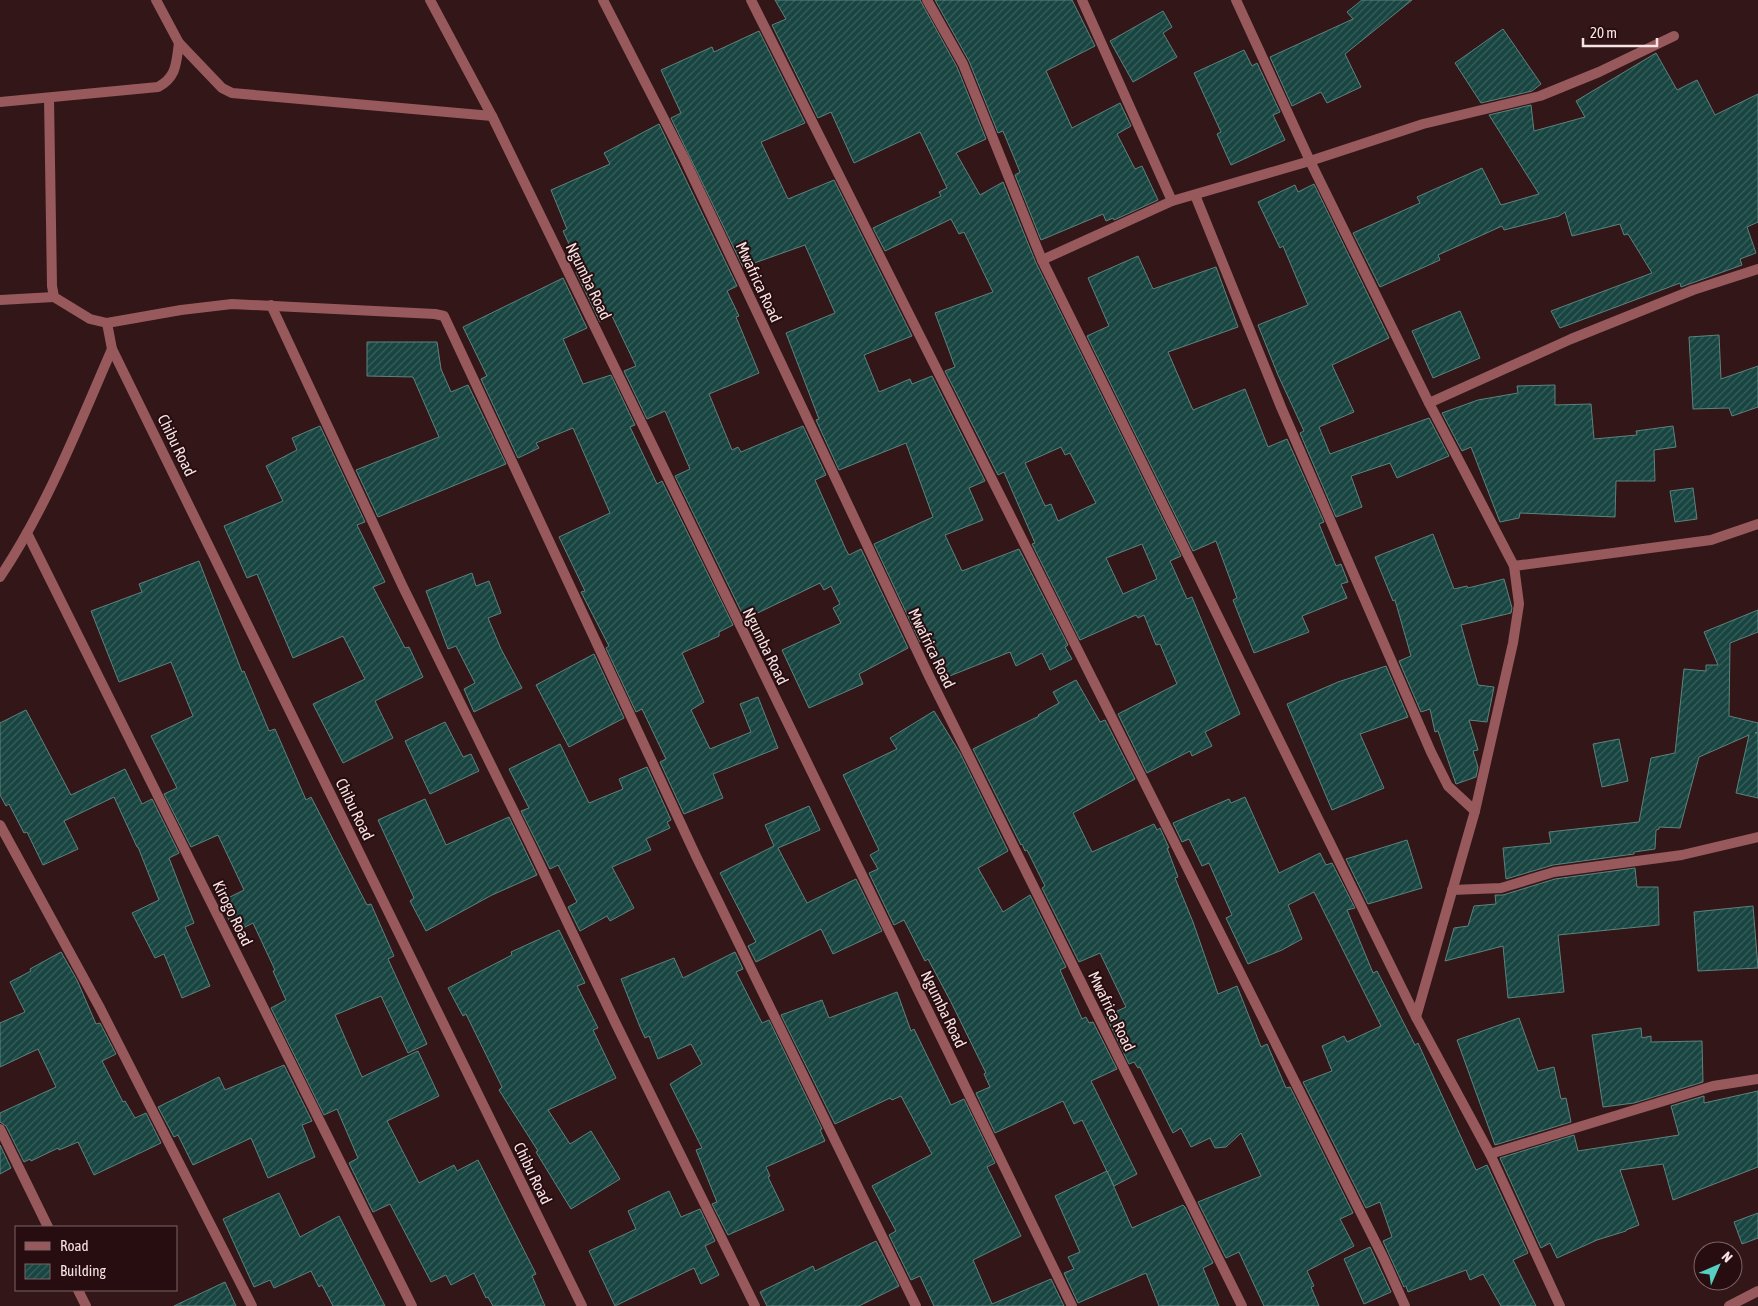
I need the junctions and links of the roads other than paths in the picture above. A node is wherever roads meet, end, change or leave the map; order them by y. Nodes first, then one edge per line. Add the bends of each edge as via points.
1 (156, 0) edge
2 (430, 0) edge
3 (602, 0) edge
4 (751, 0) edge
5 (927, 0) edge
6 (1082, 0) edge
7 (1236, 0) edge
8 (1674, 36) dead end
9 (180, 44) junction
10 (49, 98) junction
11 (0, 102) edge
12 (492, 116) junction
13 (1310, 161) junction
14 (1195, 195) junction
15 (1172, 201) junction
16 (1042, 260) junction
17 (1758, 269) edge
18 (54, 297) junction
19 (0, 300) edge
20 (271, 305) junction
21 (107, 323) junction
22 (112, 349) junction
23 (1429, 402) junction
24 (1758, 524) edge
25 (26, 533) junction
26 (1514, 566) junction
27 (0, 577) edge
28 (1475, 811) junction
29 (0, 825) edge
30 (1758, 837) edge
31 (1452, 890) junction
32 (1416, 1017) junction
33 (1758, 1079) edge
34 (0, 1129) edge
35 (1490, 1154) junction
36 (48, 1226) edge
37 (78, 1291) edge
38 (1758, 1291) edge
39 (86, 1306) edge
40 (252, 1306) edge
41 (412, 1306) edge
42 (582, 1306) edge
43 (755, 1306) edge
44 (916, 1306) edge
45 (1072, 1306) edge
46 (1242, 1306) edge
47 (1405, 1306) edge
48 (1560, 1306) edge
49 (1729, 1306) edge

1 - 9 street
2 - 12 street, Ngumba Road
3 - 46 street, Mwafrica Road via 684,158 929,676
4 - 47 street
5 - 16 street via 963,64
6 - 15 street
7 - 13 street
8 - 13 street via 1540,96 1423,124
9 - 10 street via 174,74 158,87
9 - 12 street via 222,88 232,93
10 - 11 street
10 - 18 street
12 - 45 street, Ngumba Road
13 - 14 street
13 - 23 street
14 - 15 street
14 - 28 street via 1281,407 1431,752 1448,786
15 - 16 street
16 - 32 street
17 - 23 street via 1694,290 1570,339
18 - 19 street
18 - 21 street via 90,319
20 - 21 street via 208,306
20 - 43 street via 403,587
20 - 44 street via 444,316 696,856
21 - 22 street, Chibu Road
22 - 25 street via 63,463
22 - 42 street, Chibu Road
23 - 26 street
24 - 26 street via 1711,540
25 - 27 street
25 - 41 street, Kirogo Road
26 - 28 street via 1519,604 1514,643
28 - 31 street
29 - 40 street via 100,1008
30 - 31 street via 1682,855 1554,872 1501,888
31 - 32 street
32 - 35 street
33 - 35 street via 1712,1086
34 - 36 street
35 - 48 street
37 - 39 street
38 - 49 street

